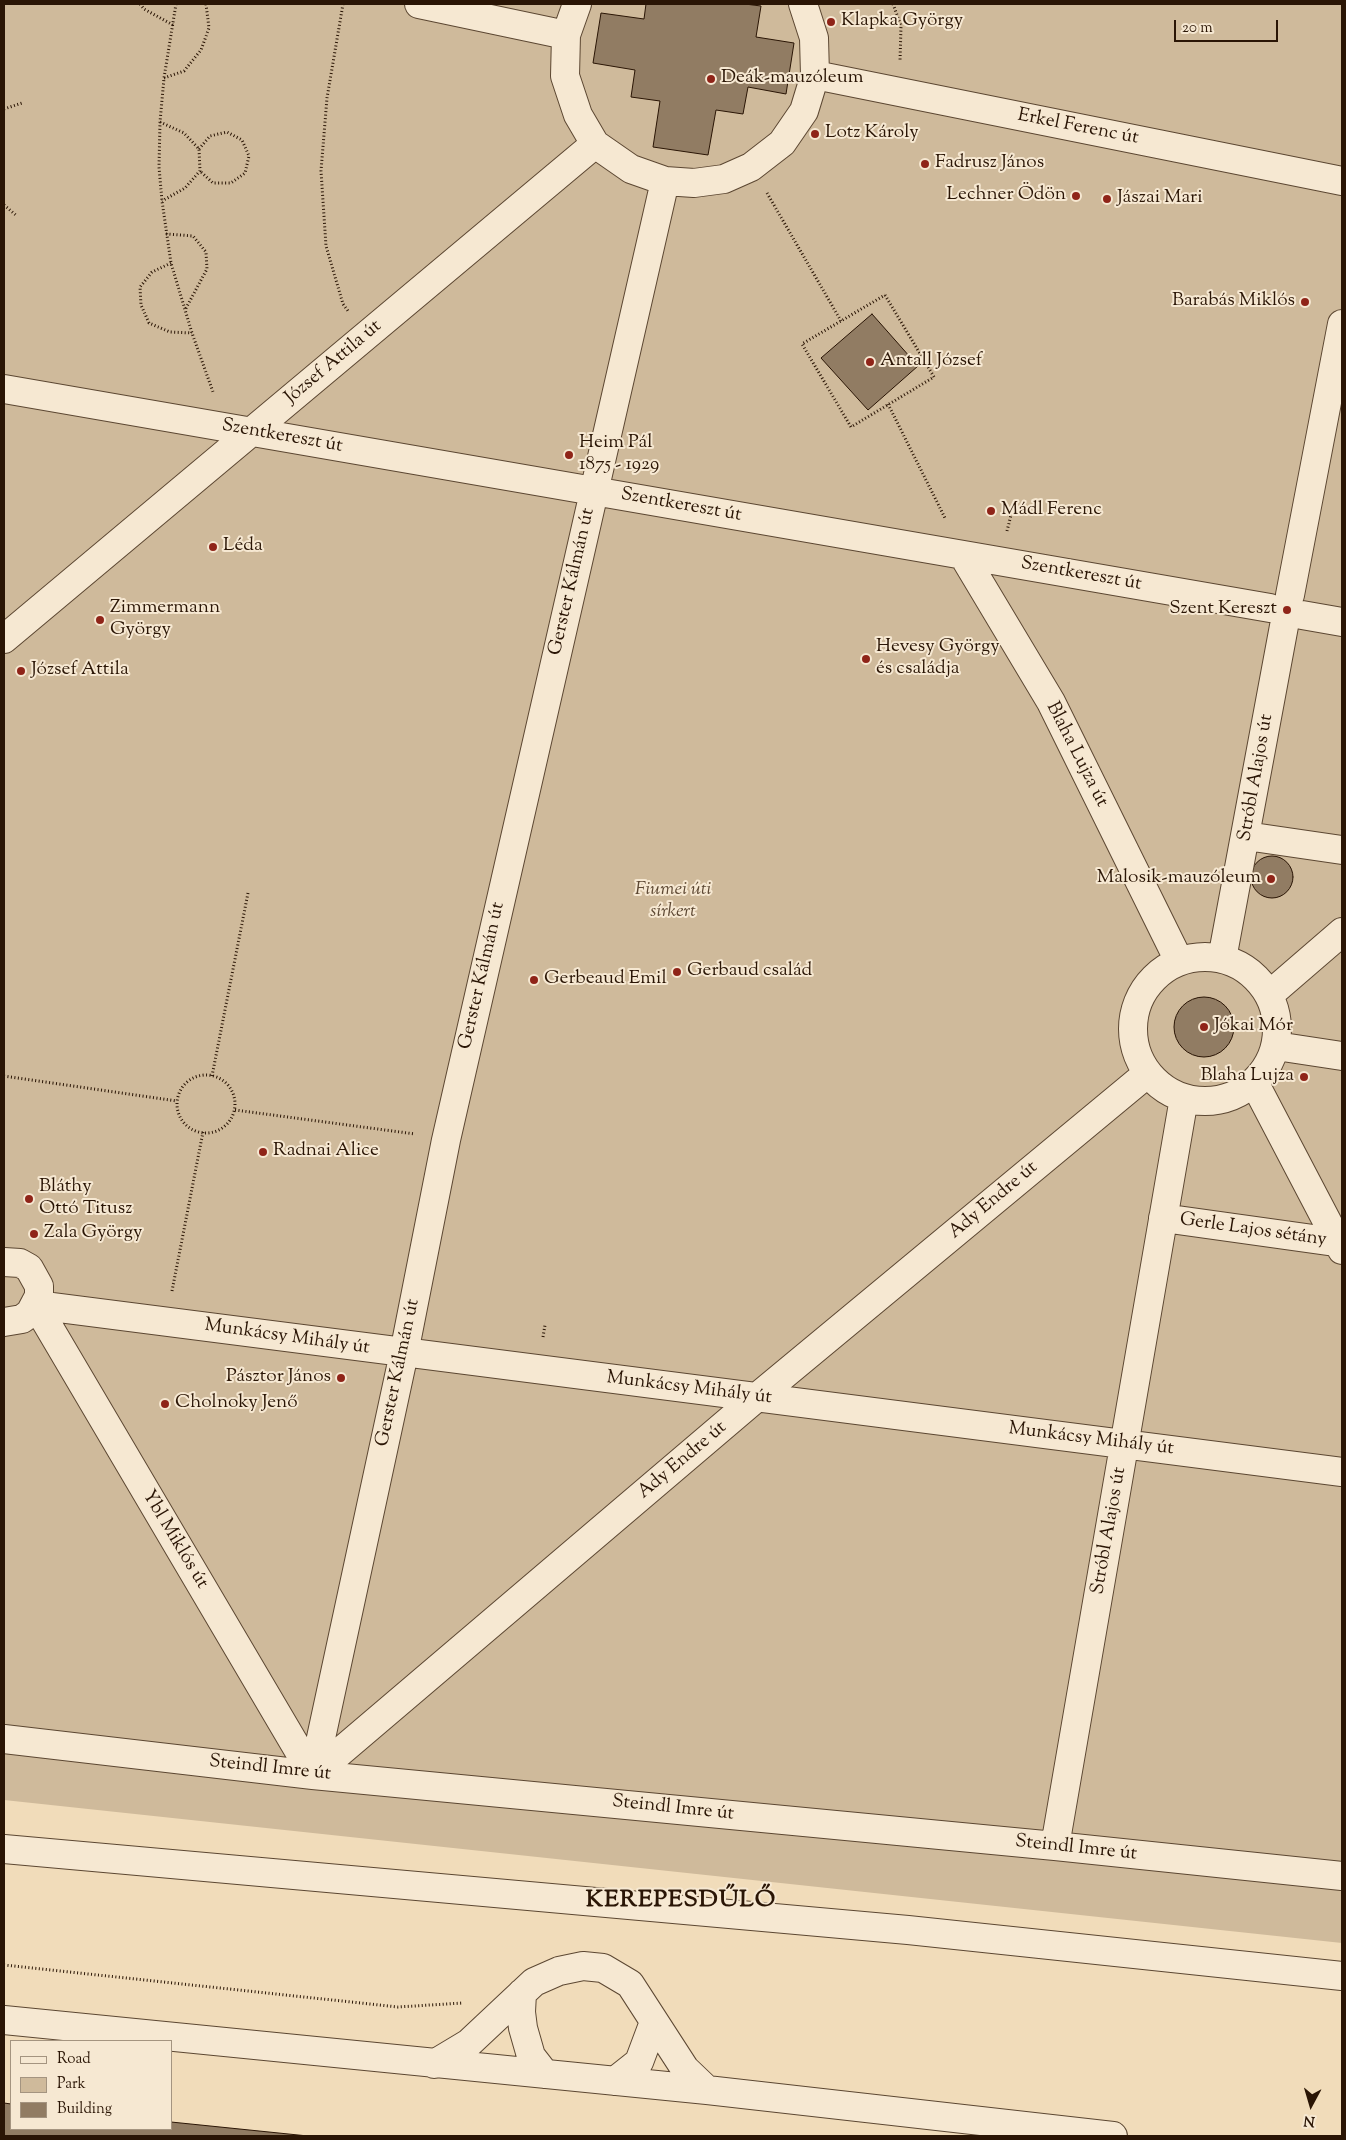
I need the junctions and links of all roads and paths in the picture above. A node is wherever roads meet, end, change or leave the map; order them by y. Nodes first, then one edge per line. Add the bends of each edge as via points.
1 (140, 4) edge
2 (176, 4) edge
3 (206, 4) edge
4 (343, 4) edge
5 (420, 4) edge
6 (577, 4) edge
7 (803, 4) edge
8 (893, 4) edge
9 (173, 25) junction
10 (566, 35) junction
11 (815, 75) junction
12 (164, 78) junction
13 (900, 92) junction
14 (22, 102) dead end
15 (4, 109) edge
16 (160, 122) junction
17 (595, 144) junction
18 (199, 149) junction
19 (751, 167) junction
20 (200, 171) junction
21 (664, 180) junction
22 (1342, 181) edge
23 (162, 201) junction
24 (4, 205) edge
25 (17, 216) dead end
26 (166, 234) junction
27 (171, 263) junction
28 (185, 311) junction
29 (841, 321) junction
30 (1342, 324) edge
31 (192, 333) junction
32 (367, 335) junction
33 (4, 389) edge
34 (888, 404) junction
35 (211, 425) junction
36 (252, 432) junction
37 (594, 491) junction
38 (963, 555) junction
39 (1286, 611) junction
40 (1342, 622) edge
41 (4, 639) edge
42 (1246, 836) junction
43 (1342, 850) edge
44 (248, 892) dead end
45 (1342, 932) edge
46 (1222, 959) junction
47 (1179, 961) junction
48 (1269, 995) junction
49 (1276, 1046) junction
50 (1342, 1056) edge
51 (1148, 1073) junction
52 (4, 1076) edge
53 (212, 1076) junction
54 (1254, 1082) junction
55 (1184, 1098) junction
56 (177, 1101) junction
57 (235, 1110) junction
58 (203, 1132) junction
59 (446, 1140) junction
60 (1163, 1218) junction
61 (1341, 1245) edge
62 (4, 1262) edge
63 (36, 1305) junction
64 (4, 1322) edge
65 (167, 1322) junction
66 (404, 1353) junction
67 (756, 1398) junction
68 (1124, 1445) junction
69 (1342, 1472) edge
70 (4, 1739) edge
71 (313, 1775) junction
72 (1055, 1846) junction
73 (4, 1849) edge
74 (1342, 1876) edge
75 (4, 1965) edge
76 (1342, 1976) edge
77 (522, 1993) junction
78 (500, 2014) junction
79 (4, 2020) edge
80 (654, 2022) junction
81 (434, 2064) junction
82 (545, 2074) junction
83 (615, 2081) junction
84 (707, 2090) junction
85 (1113, 2136) edge

1 - 9 path
2 - 9 path
3 - 12 path via 209,28 201,50 184,71
4 - 32 path via 327,98 321,171 326,246 343,304
5 - 10 lane
6 - 10 lane
7 - 11 lane via 814,38
8 - 13 path via 901,26
9 - 12 path
10 - 17 lane via 565,76 578,115
11 - 13 lane, Erkel Ferenc út
11 - 19 lane via 804,111 782,143
12 - 16 path
13 - 22 lane, Erkel Ferenc út
14 - 15 path
16 - 18 path via 184,133
16 - 23 path
17 - 21 lane via 631,169
17 - 32 lane, József Attila út
18 - 20 path
18 - 20 path via 210,136 227,132 242,140 249,156 245,173 230,183 213,183
19 - 21 lane via 724,179 694,183
19 - 29 path
20 - 23 path via 185,188
21 - 37 lane, Gerster Kálmán út
23 - 26 path
24 - 25 path
26 - 27 path
26 - 28 path via 193,236 206,252 206,269
27 - 28 path
27 - 31 path via 152,272 140,287 141,305 149,323 170,332
28 - 31 path
29 - 34 path via 802,344 851,427
29 - 34 path via 885,295 934,377
30 - 39 lane, Stróbl Alajos út
31 - 35 path via 214,389
32 - 36 lane, József Attila út
33 - 35 lane, Szentkereszt út
34 - 38 path
35 - 36 lane, Szentkereszt út
36 - 37 lane, Szentkereszt út
36 - 41 lane, József Attila út
37 - 38 lane, Szentkereszt út
37 - 59 lane, Gerster Kálmán út
38 - 39 lane, Szentkereszt út
38 - 47 lane, Blaha Lujza út via 1050,702
39 - 40 lane, Szentkereszt út
39 - 42 lane, Stróbl Alajos út
42 - 43 lane
42 - 46 lane, Stróbl Alajos út
44 - 53 path
45 - 48 lane
46 - 47 lane via 1200,957
46 - 48 lane via 1241,966
47 - 51 lane via 1162,971 1138,1002 1133,1021 1134,1040 1138,1057
48 - 49 lane via 1276,1011
49 - 50 lane
49 - 54 lane via 1268,1066
51 - 55 lane via 1164,1088
51 - 67 lane, Ady Endre út
52 - 56 path
53 - 56 path via 190,1079
53 - 57 path via 226,1082 232,1091
54 - 55 lane via 1221,1100 1202,1102
54 - 61 lane
55 - 60 lane, Stróbl Alajos út
56 - 58 path via 182,1122
57 - 58 path via 225,1126 217,1131
57 - 59 path
58 - 65 path
59 - 66 lane, Gerster Kálmán út
60 - 61 lane, Gerle Lajos sétány
60 - 68 lane, Stróbl Alajos út
62 - 63 lane via 20,1263 35,1276 39,1286
63 - 64 lane via 22,1319
63 - 65 lane, Munkácsy Mihály út
63 - 71 lane, Ybl Miklós út
65 - 66 lane, Munkácsy Mihály út
66 - 67 lane, Munkácsy Mihály út
66 - 71 lane, Gerster Kálmán út
67 - 68 lane, Munkácsy Mihály út
67 - 71 lane, Ady Endre út
68 - 69 lane, Munkácsy Mihály út
68 - 72 lane, Stróbl Alajos út
70 - 71 lane, Steindl Imre út
71 - 72 lane, Steindl Imre út
72 - 74 lane, Steindl Imre út
73 - 76 lane via 908,1930
75 - 78 path via 398,2007 484,2003
77 - 78 lane
77 - 80 lane via 534,1982 559,1970 583,1966 603,1968 630,1984
77 - 82 lane via 521,2012 531,2056
78 - 81 lane via 469,2043
79 - 81 lane
80 - 83 lane via 639,2062
80 - 84 lane via 685,2069
81 - 82 lane
82 - 83 lane
83 - 84 lane
84 - 85 lane

